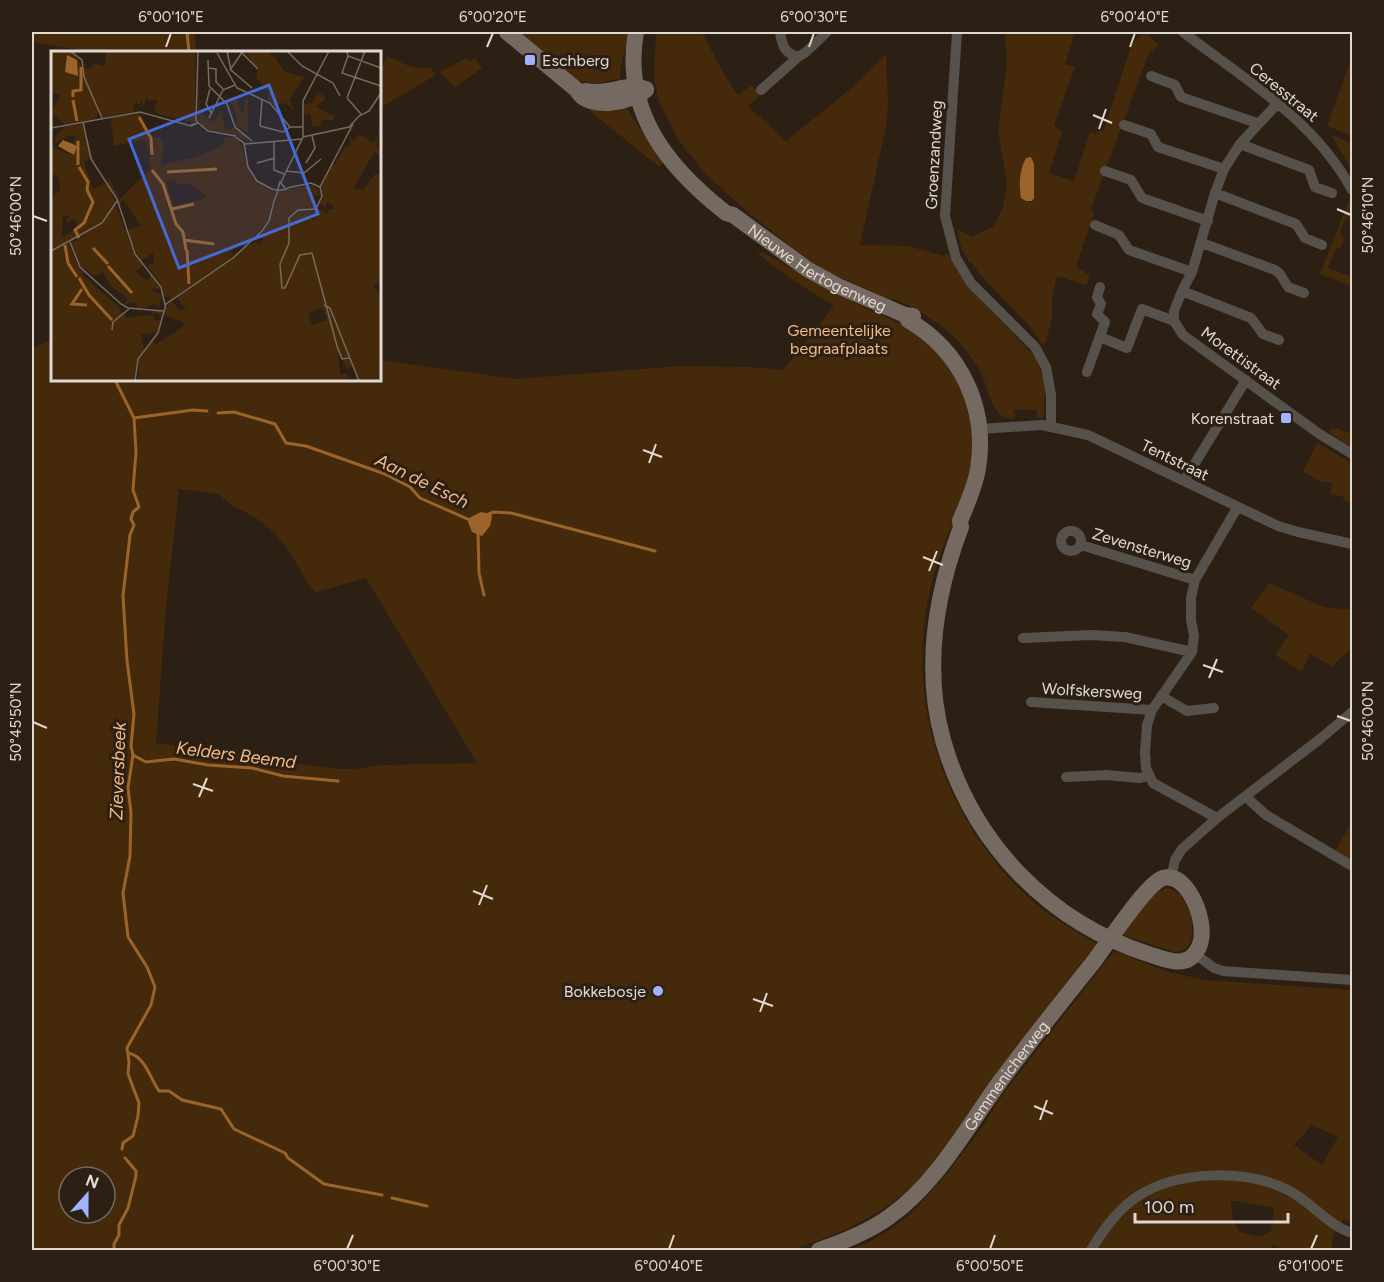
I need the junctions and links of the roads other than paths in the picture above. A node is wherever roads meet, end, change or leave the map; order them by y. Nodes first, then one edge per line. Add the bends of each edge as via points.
1 (507, 32) edge
2 (636, 32) edge
3 (644, 32) edge
4 (780, 32) edge
5 (827, 32) edge
6 (957, 32) edge
7 (1183, 32) edge
8 (798, 57) junction
9 (1151, 76) dead end
10 (641, 90) junction
11 (760, 90) dead end
12 (1278, 103) junction
13 (1257, 123) junction
14 (1124, 125) dead end
15 (1240, 144) junction
16 (1224, 170) junction
17 (1105, 171) dead end
18 (1353, 190) edge
19 (1215, 193) junction
20 (1332, 193) dead end
21 (1208, 221) junction
22 (1095, 225) dead end
23 (1202, 243) junction
24 (1322, 245) dead end
25 (1192, 273) junction
26 (1100, 287) dead end
27 (1182, 291) junction
28 (1304, 293) dead end
29 (1174, 321) junction
30 (1100, 337) junction
31 (1279, 340) dead end
32 (1087, 372) dead end
33 (1246, 380) junction
34 (1051, 426) junction
35 (986, 429) junction
36 (1353, 454) edge
37 (1184, 481) junction
38 (1238, 508) junction
39 (1353, 544) edge
40 (1081, 545) dead end
41 (1195, 580) junction
42 (1023, 638) dead end
43 (1192, 652) junction
44 (1161, 696) junction
45 (1031, 702) dead end
46 (1214, 708) dead end
47 (1152, 710) junction
48 (1353, 712) edge
49 (1149, 776) junction
50 (1066, 777) dead end
51 (1246, 797) junction
52 (1217, 818) junction
53 (1353, 866) edge
54 (1171, 878) junction
55 (1195, 954) junction
56 (1353, 980) edge
57 (1353, 1233) edge
58 (819, 1251) edge
59 (1091, 1251) edge

1 - 10 main road via 584,98 611,103
2 - 10 main road via 634,62
3 - 10 main road
4 - 8 street via 784,48
5 - 8 street
6 - 34 street, Groenzandweg via 945,216 956,258 971,283 1035,347 1046,367
7 - 12 street, Ceresstraat
8 - 11 street
9 - 13 street via 1175,85 1180,97
10 - 35 main road, Nieuwe Hertogenweg via 671,147 733,215 807,269 905,315 944,348 960,370
12 - 13 street
12 - 18 street, Ceresstraat via 1313,134
13 - 15 street
14 - 16 street via 1151,134 1158,147
15 - 16 street
15 - 20 street via 1309,170 1315,187
16 - 19 street
17 - 21 street via 1131,180 1142,198
19 - 21 street
19 - 24 street via 1296,224 1305,238
21 - 23 street
22 - 25 street via 1119,235 1130,250
23 - 25 street
23 - 28 street via 1275,270 1285,284
25 - 27 street
26 - 30 street via 1097,314 1105,322
27 - 29 street
27 - 31 street via 1251,318 1263,334
29 - 30 street, Morettistraat via 1142,309 1127,348
29 - 33 street, Morettistraat via 1183,335
30 - 32 street
33 - 36 street, Morettistraat
33 - 37 street
34 - 35 street, Tentstraat
34 - 37 street, Tentstraat via 1088,435
35 - 55 main road, Nieuwe Hertogenweg via 992,444 987,476 949,560 934,625 935,702 955,777 975,819 1015,872 1045,899 1074,920 1118,943 1158,958 1184,962
37 - 38 street, Tentstraat
38 - 39 street, Tentstraat via 1278,526
38 - 41 street
40 - 41 street, Zevensterweg
41 - 43 street via 1191,597
42 - 43 street via 1125,637
43 - 44 street
44 - 46 street via 1187,711
44 - 47 street
45 - 47 street, Wolfskersweg
47 - 49 street via 1145,752
48 - 51 street
49 - 50 street
49 - 52 street via 1153,783
51 - 52 street
51 - 53 street via 1266,815
52 - 54 street via 1178,854
54 - 55 main road via 1186,888 1198,911 1201,937
54 - 58 main road, Gemmenicherweg via 1151,886 911,1198 870,1228
55 - 56 street via 1223,971
57 - 59 street via 1280,1186 1244,1177 1208,1176 1168,1184 1139,1196 1109,1223

